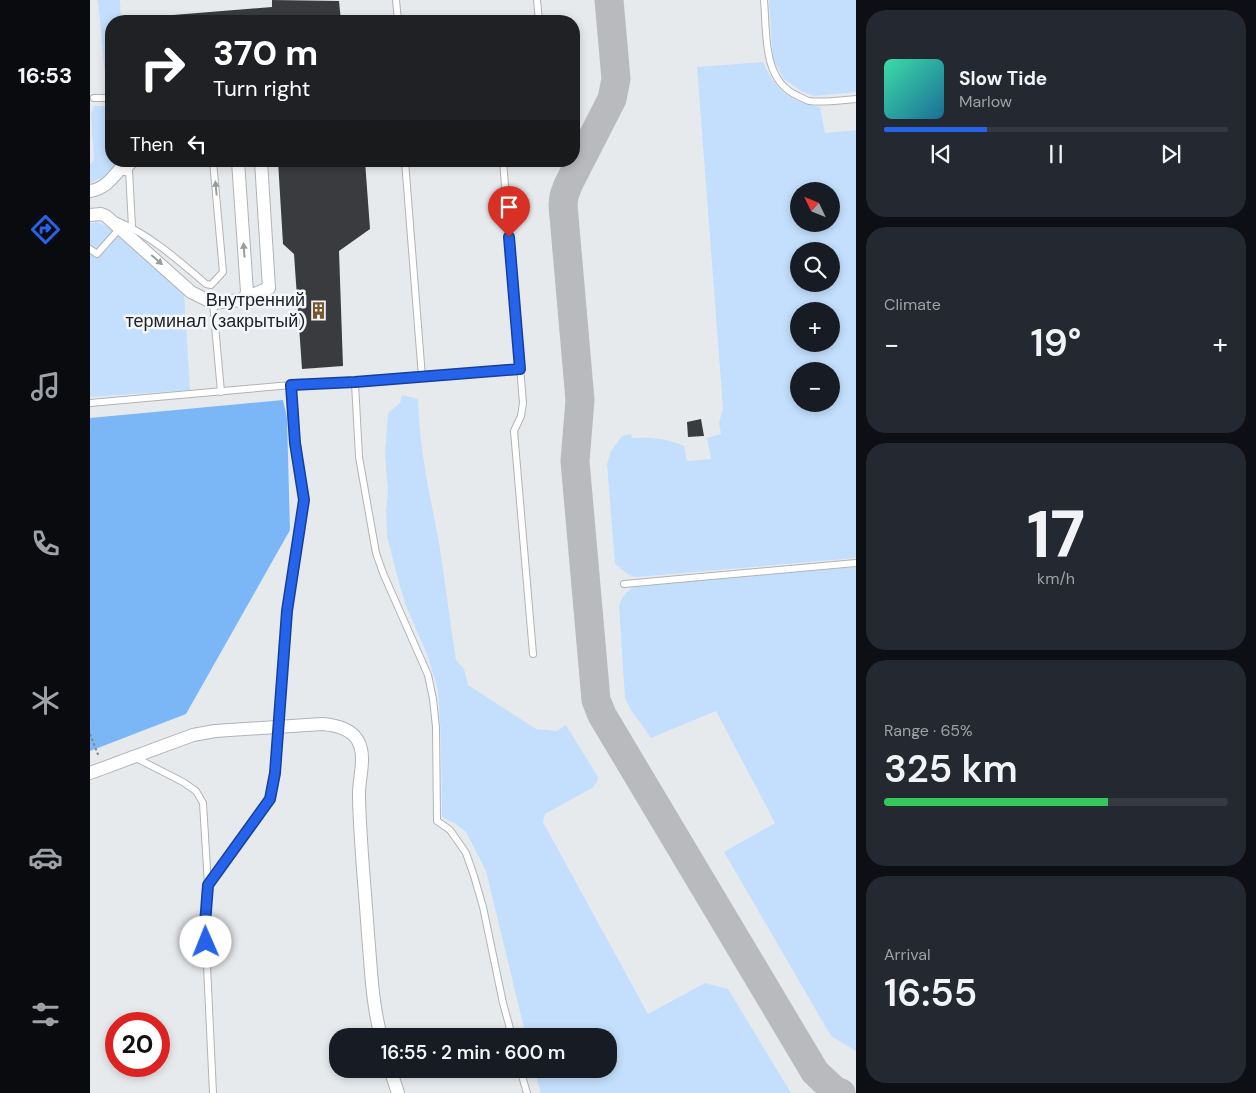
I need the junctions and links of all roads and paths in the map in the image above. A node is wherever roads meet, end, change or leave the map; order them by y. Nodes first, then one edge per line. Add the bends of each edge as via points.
1 (396, 0) edge
2 (537, 0) edge
3 (764, 0) edge
4 (397, 15) edge
5 (538, 15) edge
6 (94, 98) dead end
7 (105, 98) edge
8 (856, 100) edge
9 (127, 167) edge
10 (128, 167) edge
11 (214, 167) edge
12 (238, 167) edge
13 (261, 167) edge
14 (405, 167) edge
15 (503, 167) edge
16 (90, 191) edge
17 (90, 215) edge
18 (126, 228) junction
19 (90, 249) edge
20 (245, 298) junction
21 (212, 303) junction
22 (520, 369) junction
23 (422, 377) junction
24 (355, 382) junction
25 (291, 385) junction
26 (221, 392) junction
27 (90, 403) edge
28 (856, 563) edge
29 (624, 584) dead end
30 (533, 654) dead end
31 (278, 727) junction
32 (90, 734) edge
33 (134, 757) junction
34 (103, 768) junction
35 (90, 773) edge
36 (208, 885) junction
37 (380, 1028) edge
38 (510, 1028) edge
39 (393, 1078) edge
40 (523, 1078) edge
41 (213, 1093) edge
42 (398, 1093) edge
43 (527, 1093) edge

1 - 4 lane
2 - 5 lane
3 - 8 lane via 769,61 780,84 809,101
6 - 7 lane
9 - 16 street via 99,190
10 - 18 lane
18 -> 11 lane via 168,252 211,285 223,272
20 -> 12 street
13 - 20 street via 269,288
14 - 23 lane
15 - 22 lane
17 - 18 street via 103,214
18 - 19 lane via 97,254
18 -> 21 street via 192,292
20 - 21 street
21 - 26 lane
22 - 23 lane
22 - 30 lane via 523,403 514,431
23 - 24 lane
24 - 25 lane
24 - 38 lane via 359,457 376,553 428,675 433,699 437,821 450,830 466,852 484,906
25 - 26 lane
25 - 31 lane via 295,443 304,500 287,611
26 - 27 lane
28 - 29 lane
31 - 33 street via 193,735
31 - 36 lane via 270,799
31 - 37 street via 336,725 358,740 362,753 358,794 372,981
32 - 34 path
33 - 34 street
33 - 36 lane via 196,790 203,803
34 - 35 street
36 - 41 lane via 205,924
39 - 42 street
40 - 43 lane

